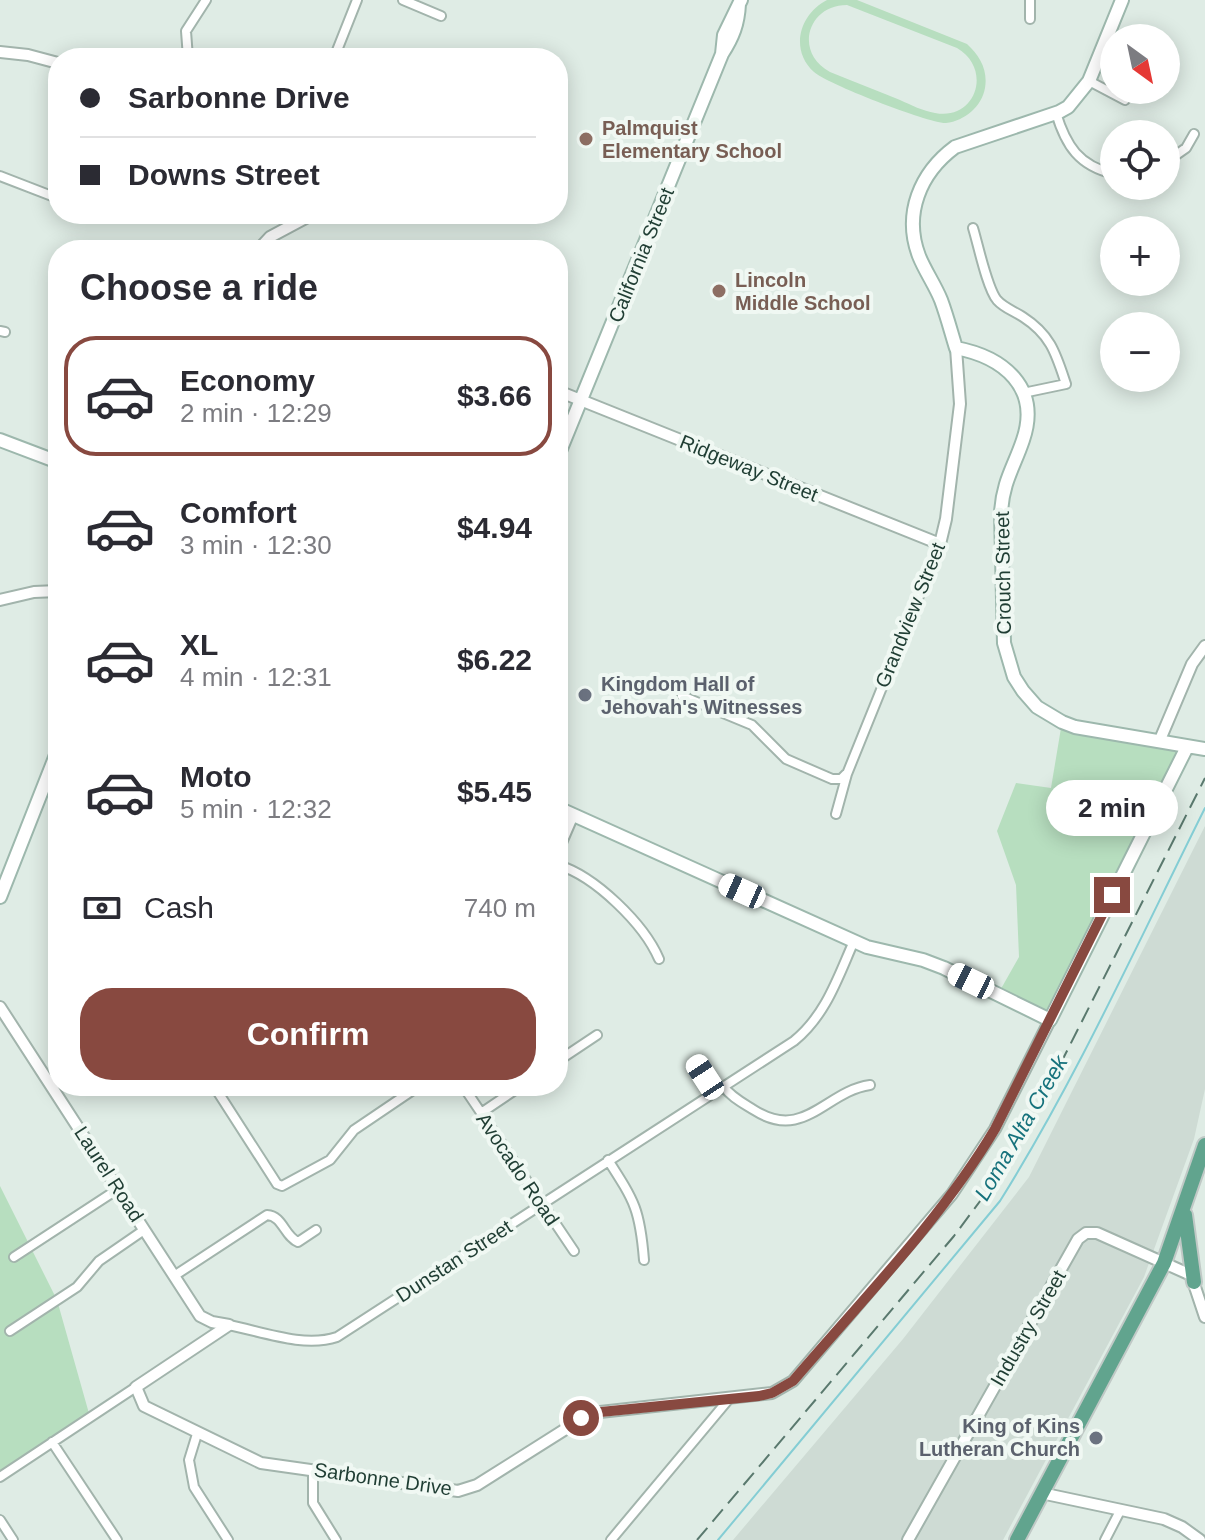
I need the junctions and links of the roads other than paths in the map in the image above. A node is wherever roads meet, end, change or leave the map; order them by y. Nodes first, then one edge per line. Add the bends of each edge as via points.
1 (206, 0) edge
2 (357, 0) edge
3 (403, 0) edge
4 (1030, 0) edge
5 (1122, 0) edge
6 (740, 2) edge
7 (441, 16) dead end
8 (1030, 19) dead end
9 (187, 48) edge
10 (338, 48) edge
11 (0, 52) edge
12 (48, 60) edge
13 (1089, 81) junction
14 (1100, 87) edge
15 (1056, 113) junction
16 (1194, 134) dead end
17 (1180, 152) edge
18 (1100, 169) edge
19 (0, 176) edge
20 (48, 195) edge
21 (294, 224) edge
22 (973, 228) dead end
23 (267, 240) edge
24 (956, 348) junction
25 (1023, 393) junction
26 (568, 395) edge
27 (582, 400) junction
28 (568, 433) edge
29 (0, 440) edge
30 (48, 458) edge
31 (940, 544) junction
32 (48, 591) edge
33 (0, 600) edge
34 (1205, 646) edge
35 (682, 696) dead end
36 (1159, 742) junction
37 (1187, 747) junction
38 (1205, 749) edge
39 (847, 774) junction
40 (48, 775) edge
41 (568, 812) edge
42 (836, 814) dead end
43 (574, 815) junction
44 (568, 829) edge
45 (568, 868) edge
46 (0, 897) edge
47 (854, 941) junction
48 (659, 959) dead end
49 (0, 1007) edge
50 (1050, 1020) junction
51 (597, 1035) dead end
52 (568, 1054) edge
53 (696, 1062) dead end
54 (48, 1081) edge
55 (870, 1085) dead end
56 (719, 1089) junction
57 (58, 1096) edge
58 (220, 1096) edge
59 (404, 1096) edge
60 (470, 1096) edge
61 (506, 1096) edge
62 (481, 1113) junction
63 (1205, 1145) edge
64 (608, 1160) junction
65 (118, 1189) junction
66 (541, 1205) junction
67 (1184, 1210) junction
68 (144, 1230) junction
69 (316, 1230) dead end
70 (574, 1251) dead end
71 (14, 1257) dead end
72 (644, 1260) dead end
73 (1164, 1263) junction
74 (174, 1276) junction
75 (1194, 1282) junction
76 (1205, 1317) edge
77 (229, 1325) junction
78 (10, 1331) dead end
79 (136, 1387) junction
80 (729, 1399) junction
81 (197, 1434) junction
82 (52, 1442) junction
83 (313, 1470) junction
84 (0, 1477) edge
85 (1041, 1493) junction
86 (1120, 1511) junction
87 (0, 1520) edge
88 (13, 1540) edge
89 (117, 1540) edge
90 (228, 1540) edge
91 (336, 1540) edge
92 (611, 1540) edge
93 (908, 1540) edge
94 (1017, 1540) edge
95 (1105, 1540) edge
96 (1200, 1540) edge

1 - 9 street via 186,31
2 - 10 street
3 - 7 street
4 - 8 street
5 - 13 main road, Grandview Street
6 - 27 main road, California Street
11 - 12 street
13 - 14 street
13 - 15 main road, Grandview Street via 1068,107
15 - 18 street via 1071,148
15 - 24 main road, Grandview Street via 955,147 924,179 912,217 915,243
16 - 17 street
19 - 20 street
21 - 23 street
22 - 25 street via 994,295 1054,346 1066,384
24 - 25 main road via 1000,363
24 - 31 street, Grandview Street via 960,404
25 - 36 main road, Crouch Street via 1028,411 1024,439 1010,467 1001,512 1004,643 1014,677 1037,707 1062,722
26 - 27 street, Ridgeway Street
27 - 28 main road, California Street
27 - 31 street, Ridgeway Street
29 - 30 main road
31 - 39 street, Grandview Street
32 - 33 street
34 - 36 street
35 - 39 street via 752,725 786,759 832,779
36 - 37 main road, Crouch Street
37 - 38 main road, Crouch Street
37 - 50 main road
39 - 42 street, Grandview Street
40 - 46 main road
41 - 43 main road
43 - 44 street
43 - 47 main road
45 - 48 street via 597,884 651,941
47 - 50 main road via 944,968
47 - 56 street, Dunstan Street via 813,1025
49 - 54 street, Laurel Road
50 - 80 street, Sarbonne Drive via 995,1129 952,1194 793,1381 772,1393
51 - 52 street
53 - 56 street
55 - 56 street via 854,1088 812,1116 792,1120 761,1115
56 - 64 street, Dunstan Street
57 - 65 street, Laurel Road
58 - 59 street via 282,1186 330,1160 354,1130
60 - 62 street, Avocado Road
61 - 62 street
62 - 66 street, Avocado Road
63 - 67 main road
64 - 66 street, Dunstan Street
64 - 72 street via 634,1200
65 - 68 street, Laurel Road
65 - 71 street
66 - 70 street, Avocado Road
66 - 77 street, Dunstan Street via 337,1337 304,1341
67 - 73 main road
67 - 75 main road
68 - 74 street, Laurel Road
68 - 78 street via 99,1261 77,1287
69 - 74 street via 298,1242 277,1218 267,1215
73 - 75 street, Industry Street via 1191,1275
73 - 85 main road
73 - 93 street, Industry Street via 1097,1233 1078,1239
74 - 77 street, Laurel Road via 200,1316
75 - 76 street
77 - 79 street
79 - 81 street, Sarbonne Drive via 144,1406
79 - 82 street
80 - 83 street, Sarbonne Drive via 591,1413 477,1485 458,1491
80 - 92 street
81 - 83 street, Sarbonne Drive via 261,1463
81 - 90 street via 189,1460 194,1487
82 - 84 street
82 - 89 street
83 - 91 street via 313,1503
85 - 86 street
85 - 94 main road
86 - 95 street
86 - 96 street via 1164,1519
87 - 88 street

